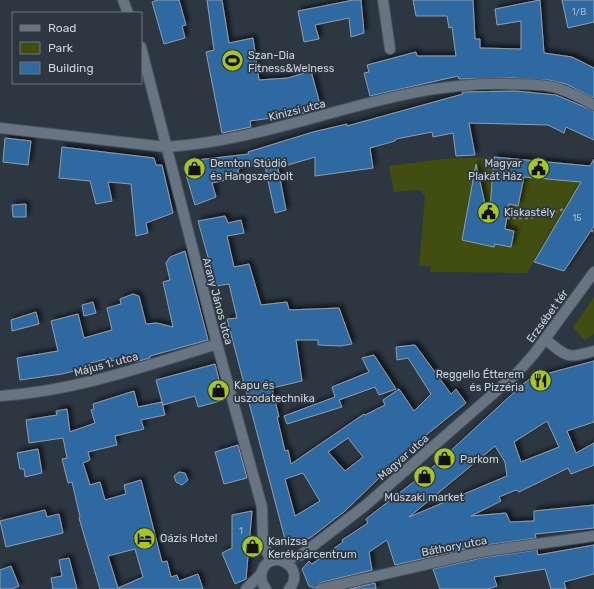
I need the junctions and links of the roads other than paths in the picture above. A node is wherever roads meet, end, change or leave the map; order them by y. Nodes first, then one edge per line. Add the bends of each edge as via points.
1 (123, 0) edge
2 (382, 0) edge
3 (128, 12) edge
4 (390, 49) dead end
5 (142, 50) edge
6 (594, 105) edge
7 (0, 128) edge
8 (166, 147) junction
9 (594, 272) edge
10 (545, 339) junction
11 (217, 344) junction
12 (594, 351) edge
13 (517, 374) joint
14 (0, 396) edge
15 (594, 536) edge
16 (301, 555) junction
17 (282, 560) junction
18 (271, 561) junction
19 (293, 572) junction
20 (261, 574) junction
21 (293, 587) edge
22 (246, 589) edge
23 (266, 589) edge
24 (320, 589) edge

1 - 3 street
2 - 4 street
5 - 8 street, Arany János utca
6 - 8 street, Kinizsi utca via 553,87 468,84 439,87 205,144
7 - 8 street, Kinizsi utca
8 - 11 street, Arany János utca
9 - 10 street, Erzsébet tér
10 - 12 street via 570,356
10 - 13 street, Erzsébet tér
11 - 14 street, Május 1. utca via 100,380 30,394
11 - 18 street, Arany János utca via 262,507 263,542
13 - 16 street, Magyar utca via 366,505
15 - 24 street, Báthory utca via 480,552
16 - 17 street, Magyar utca
16 - 19 street, Magyar utca
17 - 18 street, Magyar utca
17 - 19 street
18 - 20 street
19 - 21 street
20 - 22 street
20 - 23 street

